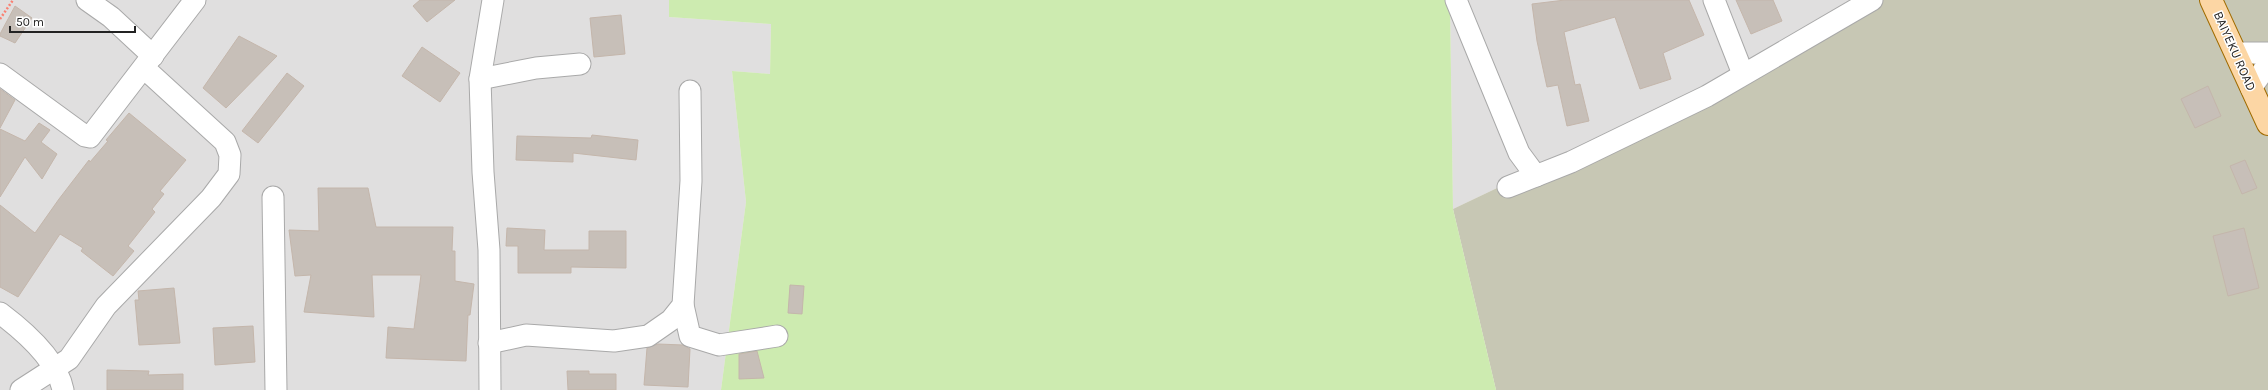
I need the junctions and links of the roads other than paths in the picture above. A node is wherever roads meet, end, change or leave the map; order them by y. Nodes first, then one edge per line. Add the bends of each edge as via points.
1 (87, 0) edge
2 (195, 0) edge
3 (493, 0) edge
4 (1456, 0) edge
5 (1714, 0) edge
6 (1872, 0) edge
7 (2211, 0) edge
8 (2236, 53) junction
9 (2268, 53) edge
10 (149, 62) junction
11 (580, 64) dead end
12 (2268, 64) edge
13 (0, 74) edge
14 (1743, 74) junction
15 (480, 79) junction
16 (2251, 88) junction
17 (690, 92) dead end
18 (2268, 124) edge
19 (1536, 176) junction
20 (1508, 187) dead end
21 (273, 196) dead end
22 (683, 305) junction
23 (0, 313) edge
24 (777, 336) dead end
25 (489, 343) junction
26 (55, 369) junction
27 (21, 390) edge
28 (63, 390) edge
29 (276, 390) edge
30 (490, 390) edge

1 - 10 street via 111,17
2 - 10 street
3 - 15 street
4 - 19 street via 1519,153
5 - 14 street
6 - 14 street
7 - 8 main road, BAIYEKU ROAD
8 - 9 street
8 - 16 main road, BAIYEKU ROAD
10 - 13 street via 90,137 85,136
10 - 26 street via 225,142 230,155 229,174 185,226 106,306 69,359
11 - 15 street via 536,68
12 - 16 street
14 - 19 street via 1707,96 1571,162
15 - 25 street via 489,250
16 - 18 main road, BAIYEKU ROAD
17 - 22 street via 691,182
19 - 20 street
21 - 29 street
22 - 24 street via 690,336 719,345
22 - 25 street via 671,320 648,336 614,341 526,335
23 - 26 street via 32,341
25 - 30 street
26 - 27 street
26 - 28 street

